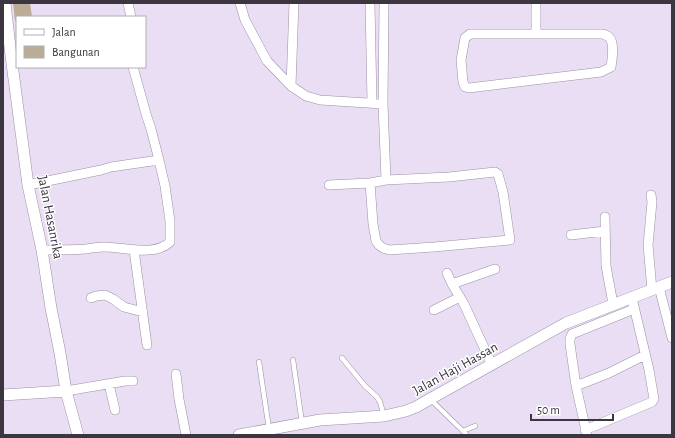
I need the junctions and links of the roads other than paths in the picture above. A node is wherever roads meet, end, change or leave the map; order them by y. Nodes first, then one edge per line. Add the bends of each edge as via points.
1 (5, 3) edge
2 (128, 3) edge
3 (240, 3) edge
4 (294, 3) edge
5 (370, 3) edge
6 (384, 3) edge
7 (536, 3) edge
8 (132, 16) edge
9 (536, 34) junction
10 (10, 51) edge
11 (133, 68) edge
12 (291, 86) junction
13 (372, 103) junction
14 (383, 104) junction
15 (159, 160) junction
16 (386, 180) junction
17 (370, 184) junction
18 (28, 185) junction
19 (328, 185) dead end
20 (651, 195) dead end
21 (605, 217) dead end
22 (605, 231) junction
23 (570, 235) dead end
24 (42, 250) junction
25 (134, 250) junction
26 (495, 269) dead end
27 (447, 272) dead end
28 (672, 282) edge
29 (452, 284) junction
30 (656, 288) junction
31 (460, 297) junction
32 (91, 298) dead end
33 (632, 298) junction
34 (613, 304) junction
35 (634, 309) junction
36 (434, 310) dead end
37 (143, 312) junction
38 (672, 338) edge
39 (147, 345) dead end
40 (645, 355) junction
41 (342, 358) dead end
42 (293, 360) dead end
43 (259, 362) dead end
44 (492, 365) junction
45 (176, 374) dead end
46 (133, 381) dead end
47 (109, 384) junction
48 (576, 386) junction
49 (66, 391) junction
50 (3, 395) edge
51 (430, 399) junction
52 (115, 410) dead end
53 (384, 416) junction
54 (302, 423) junction
55 (475, 426) dead end
56 (269, 430) junction
57 (586, 432) edge
58 (465, 433) edge
59 (78, 435) edge
60 (186, 435) edge
61 (239, 435) edge

1 - 10 street, Jalan Hasanrika
2 - 8 street
3 - 12 street via 268,61
4 - 12 street
5 - 13 street
6 - 14 street
7 - 9 street
9 - 9 street via 467,35 461,60 465,86 469,88 601,72 611,67 611,40 608,36
10 - 18 street, Jalan Hasanrika
11 - 15 street
12 - 13 street via 306,96 320,100
13 - 14 street
14 - 16 street
15 - 18 street via 111,167
15 - 25 street via 170,221 170,242 161,248
16 - 17 street
16 - 17 street via 495,172 498,174 503,192 510,240 388,250 376,241
17 - 19 street
18 - 24 street, Jalan Hasanrika
20 - 30 street via 648,245
21 - 22 street
22 - 23 street
22 - 34 street via 606,266
24 - 25 street via 104,247
24 - 49 street, Jalan Hasanrika
25 - 37 street
26 - 29 street
27 - 29 street
28 - 30 street, Jalan Haji Hassan
29 - 31 street
30 - 33 street, Jalan Haji Hassan
30 - 38 street
31 - 36 street
31 - 44 street
32 - 37 street via 105,294 124,307
33 - 34 street, Jalan Haji Hassan
33 - 35 street
34 - 44 street, Jalan Haji Hassan via 566,323
35 - 40 street
35 - 48 street via 572,334 570,344
37 - 39 street
40 - 48 street
40 - 57 street via 653,401
41 - 53 lane via 377,397
42 - 54 lane
43 - 56 lane
44 - 51 street, Jalan Haji Hassan
45 - 60 street
46 - 47 street
47 - 49 street
47 - 52 street
48 - 57 street
49 - 50 street
49 - 59 street, Jalan Hasanrika
51 - 53 street, Jalan Haji Hassan via 406,411
51 - 58 lane
53 - 54 street, Jalan Haji Hassan
54 - 56 street, Jalan Haji Hassan
55 - 58 lane
56 - 61 street, Jalan Haji Hassan

